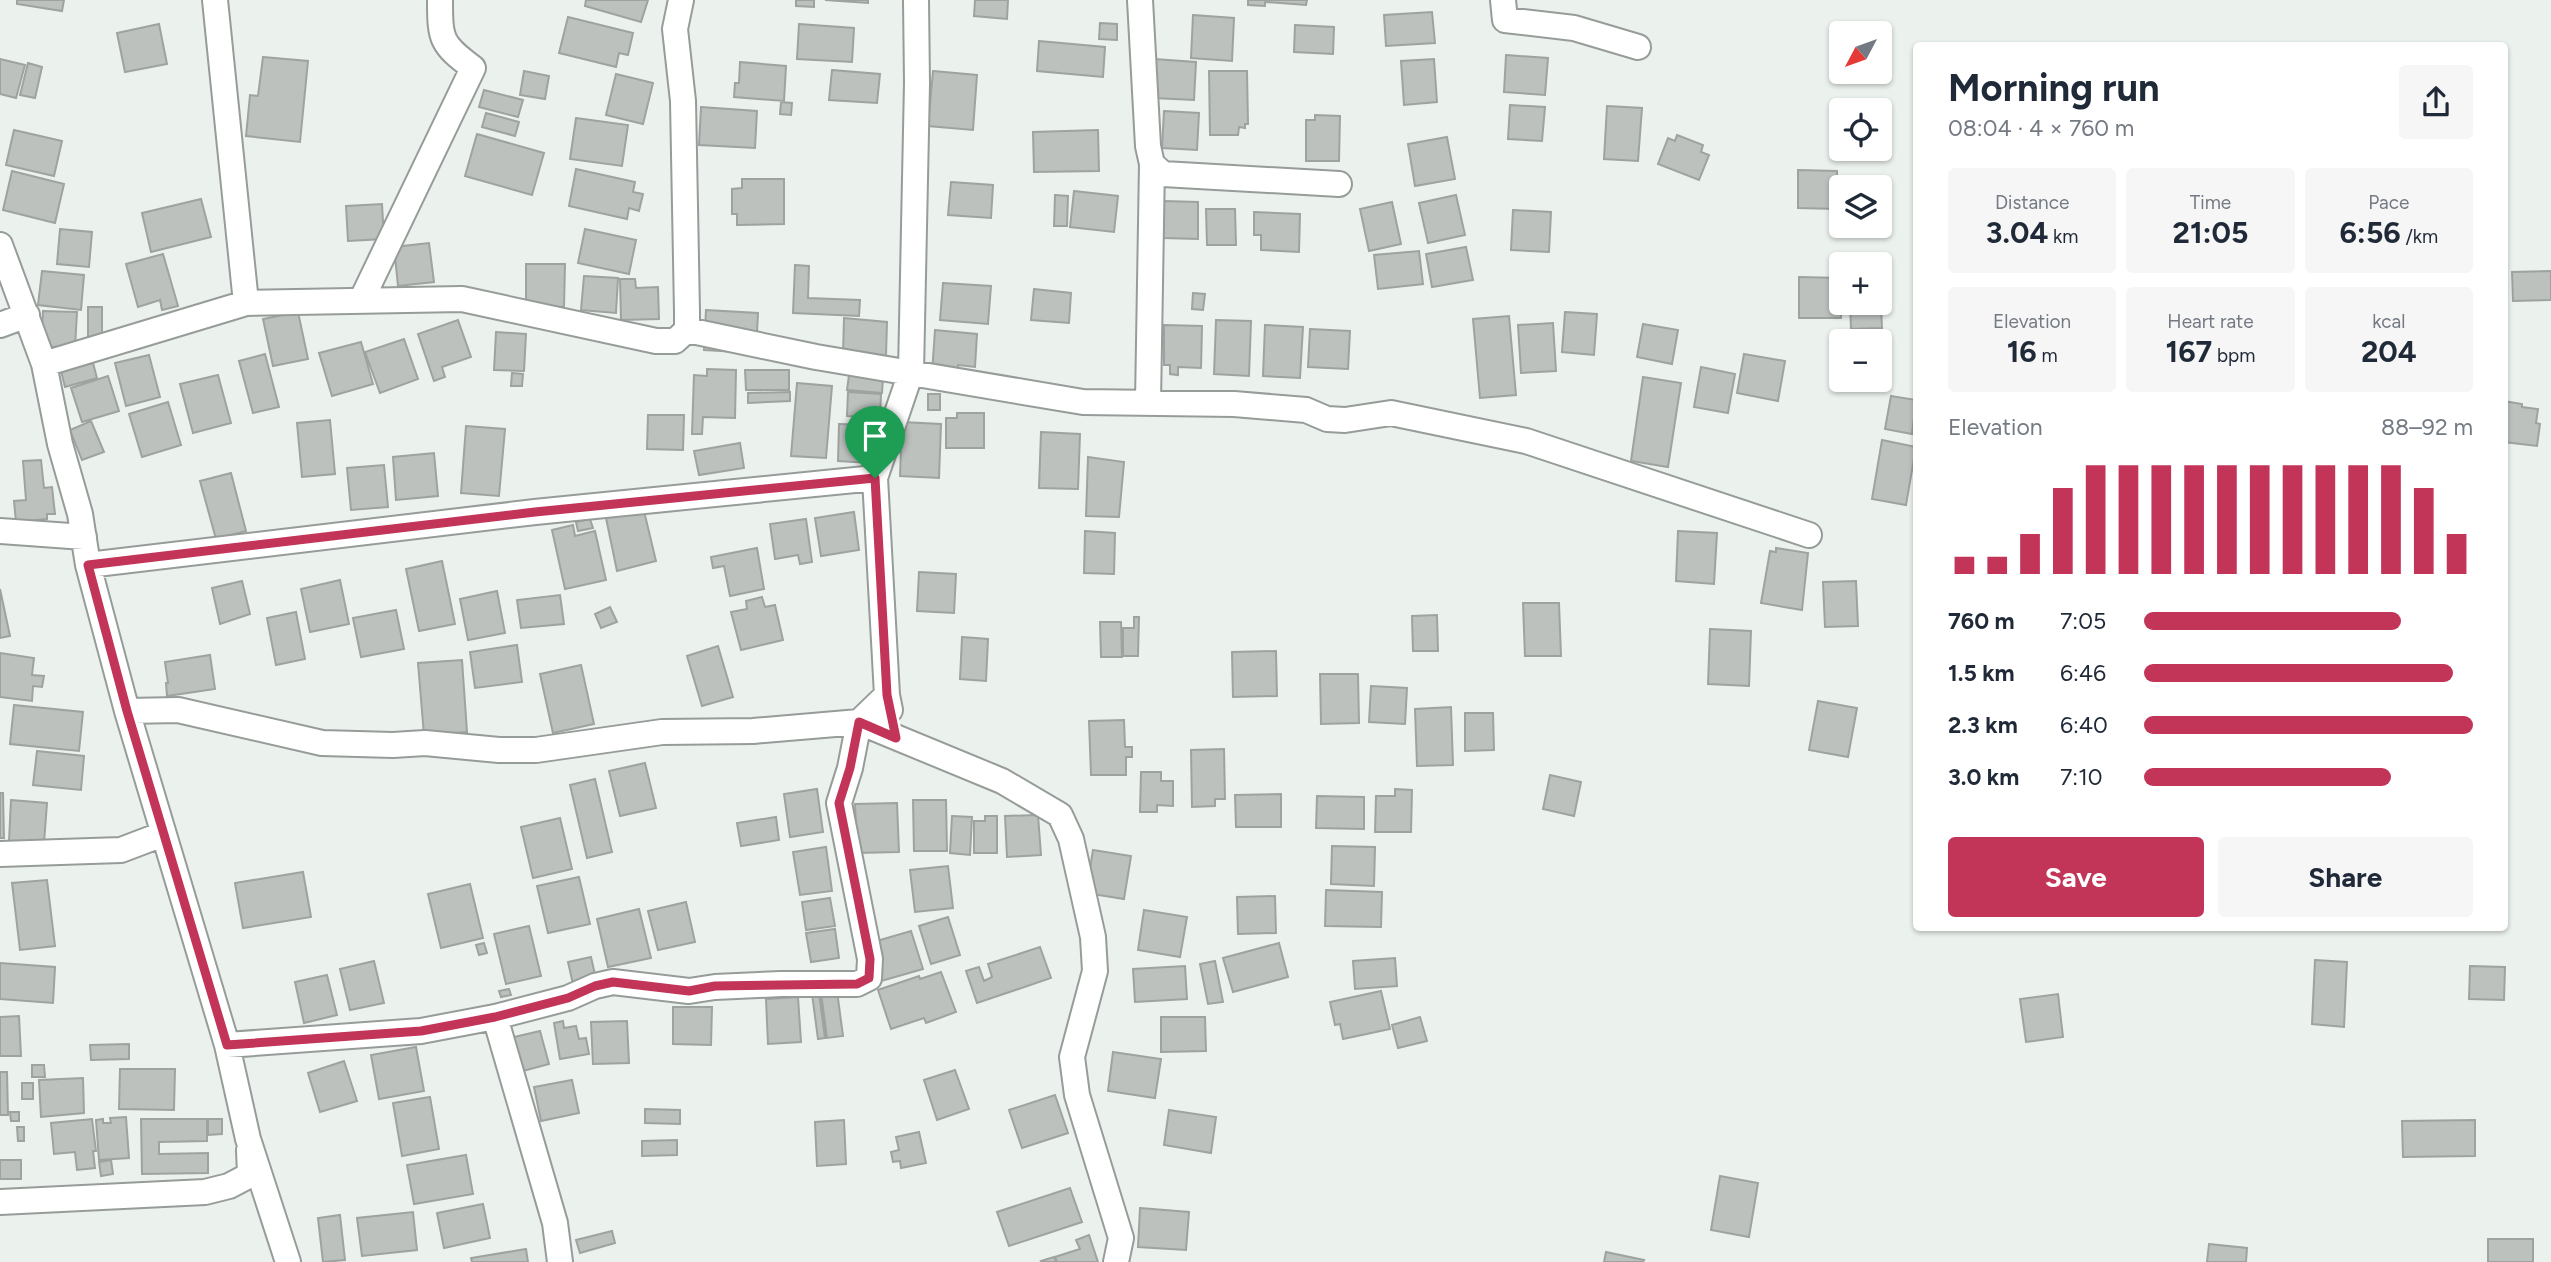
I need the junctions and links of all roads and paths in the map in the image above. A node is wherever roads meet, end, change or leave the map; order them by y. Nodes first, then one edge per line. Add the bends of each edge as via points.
1 (215, 0) edge
2 (440, 0) edge
3 (681, 0) edge
4 (916, 0) edge
5 (1140, 0) edge
6 (1503, 0) edge
7 (1638, 47) dead end
8 (1152, 164) junction
9 (1339, 184) dead end
10 (0, 245) edge
11 (361, 301) junction
12 (246, 303) junction
13 (27, 315) junction
14 (0, 325) edge
15 (687, 330) junction
16 (44, 364) junction
17 (911, 372) junction
18 (1148, 403) junction
19 (875, 478) junction
20 (0, 531) edge
21 (1809, 535) dead end
22 (84, 537) junction
23 (88, 565) junction
24 (887, 695) junction
25 (127, 711) junction
26 (859, 722) junction
27 (896, 738) junction
28 (163, 834) junction
29 (0, 854) edge
30 (495, 1017) junction
31 (227, 1045) junction
32 (248, 1139) junction
33 (0, 1202) edge
34 (288, 1262) edge
35 (560, 1262) edge
36 (1116, 1262) edge

1 - 12 street
2 - 11 street via 442,36 448,49 473,68
3 - 15 street via 675,29 683,101
4 - 17 street
5 - 8 street
6 - 7 street via 1505,20 1574,27
8 - 9 street via 1163,174
8 - 18 street
10 - 13 street
11 - 12 street
11 - 15 street via 462,299 656,341 675,341
12 - 16 street
13 - 14 street
13 - 16 street
15 - 17 street
16 - 22 street
17 - 18 street via 1083,402
17 - 19 street
18 - 21 street via 1306,410 1327,419 1345,420 1391,413 1526,441
19 - 23 street via 535,512
19 - 24 street
20 - 22 street
22 - 23 street
23 - 25 street
24 - 26 street
24 - 27 street
25 - 26 street via 178,710 322,743 425,743 499,750 536,750 662,732 753,731
25 - 28 street
26 - 27 street
26 - 30 street via 839,803 870,959 869,978 857,984 715,986 689,991 613,982
27 - 36 street via 1037,800 1060,815 1071,839 1093,937 1095,971 1072,1057 1077,1095 1121,1238
28 - 29 street via 121,850
28 - 31 street
30 - 31 street via 397,1034
30 - 35 street via 555,1223
31 - 32 street
32 - 33 street via 250,1175 229,1186 205,1192
32 - 34 street

